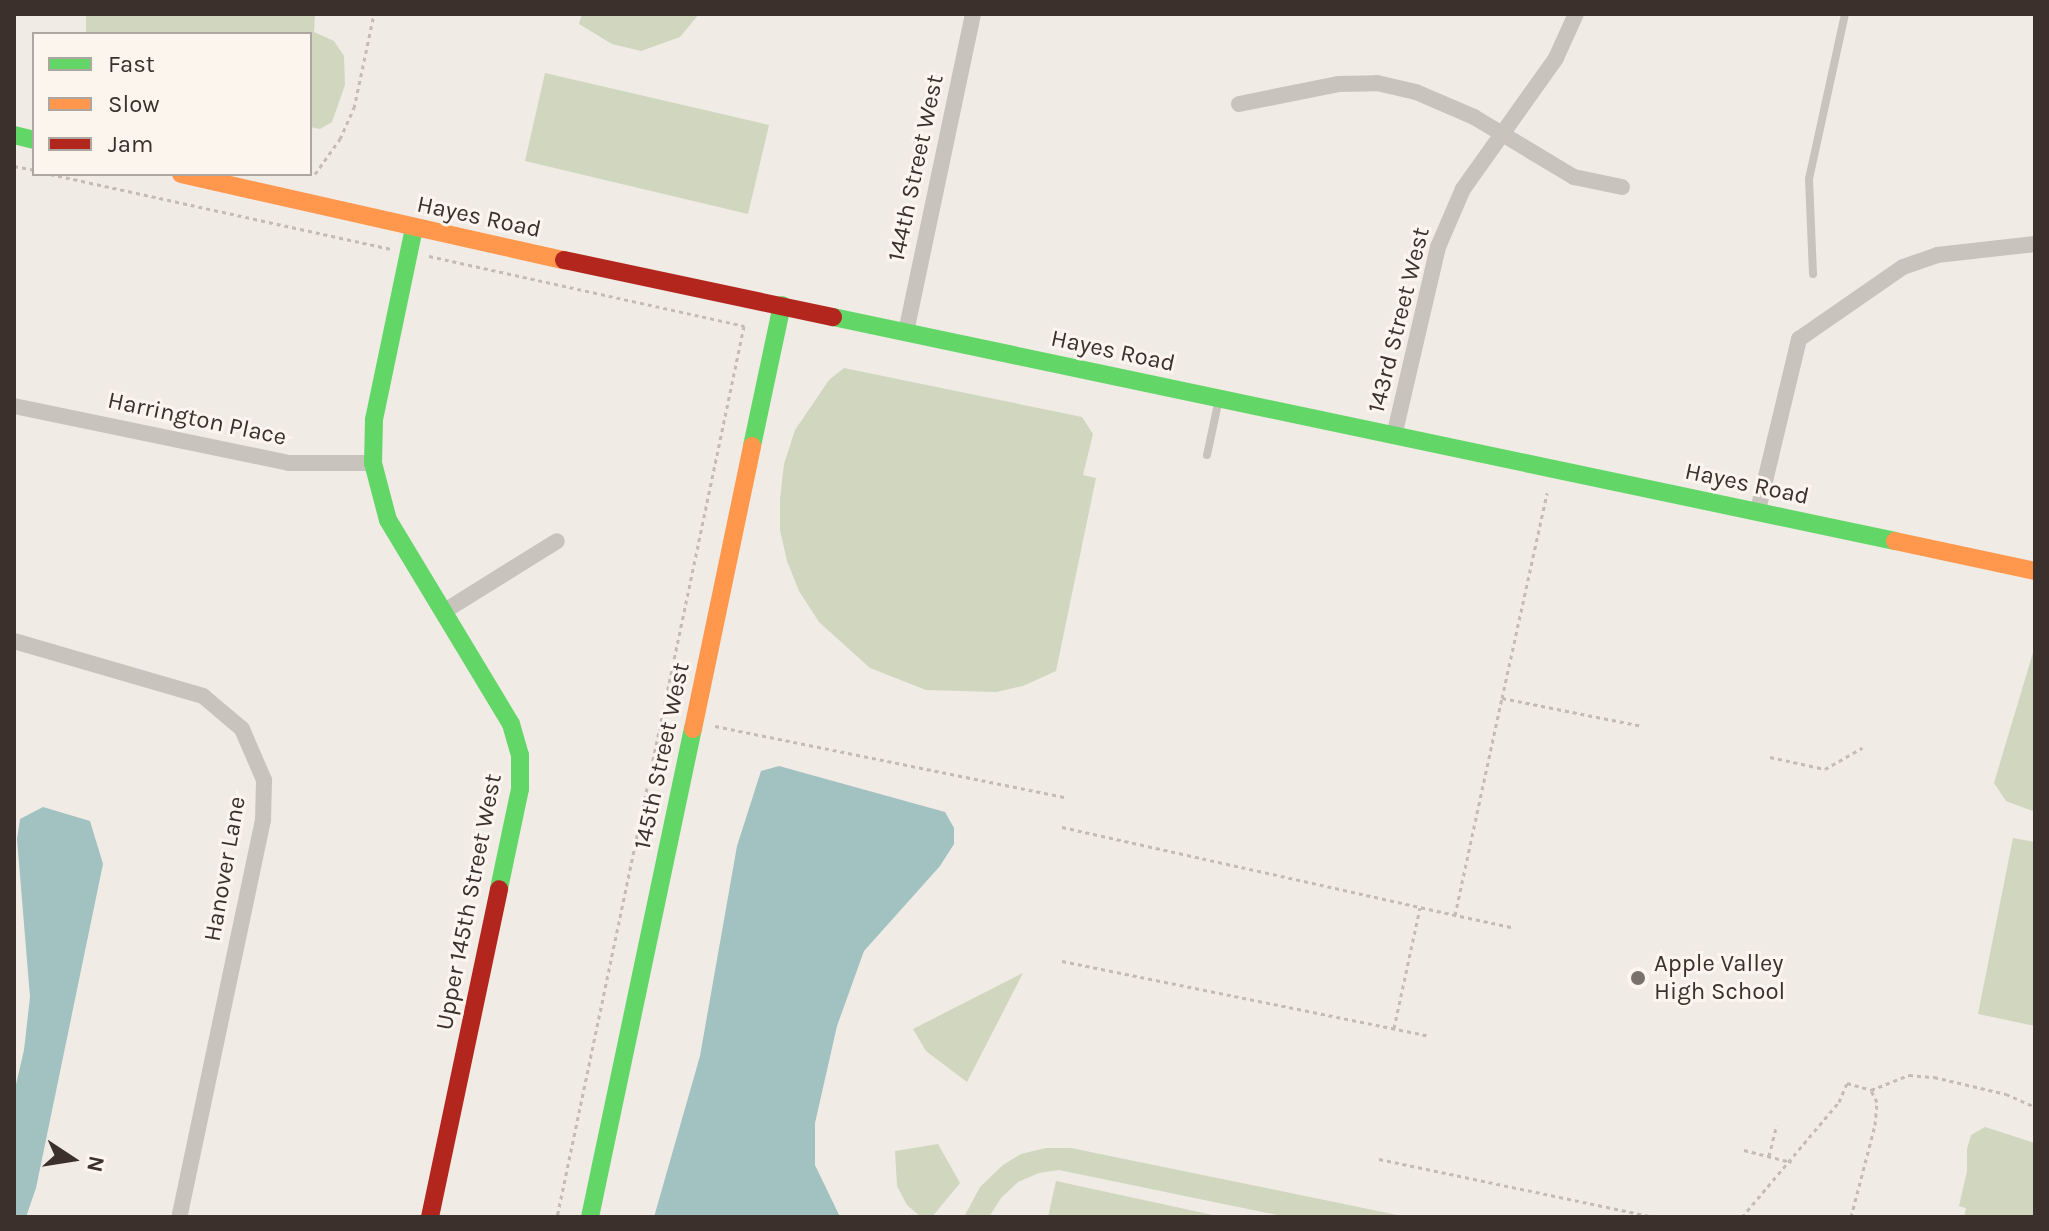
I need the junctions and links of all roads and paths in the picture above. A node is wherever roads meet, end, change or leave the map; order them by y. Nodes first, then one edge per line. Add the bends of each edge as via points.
1 (374, 14) edge
2 (973, 14) edge
3 (1576, 14) edge
4 (1845, 14) edge
5 (1239, 104) dead end
6 (1503, 132) junction
7 (315, 174) dead end
8 (190, 176) edge
9 (1622, 187) dead end
10 (414, 228) junction
11 (2035, 244) edge
12 (1813, 274) dead end
13 (782, 305) junction
14 (906, 332) junction
15 (1219, 398) junction
16 (14, 406) edge
17 (1394, 436) junction
18 (1207, 455) dead end
19 (373, 463) junction
20 (1547, 493) dead end
21 (1758, 510) junction
22 (557, 541) dead end
23 (2035, 571) edge
24 (443, 612) junction
25 (14, 641) edge
26 (1502, 698) junction
27 (715, 726) dead end
28 (1642, 726) dead end
29 (1862, 748) dead end
30 (1770, 757) dead end
31 (1068, 798) dead end
32 (1062, 827) dead end
33 (1420, 908) junction
34 (1455, 915) junction
35 (1511, 927) dead end
36 (1062, 961) dead end
37 (1394, 1028) junction
38 (1427, 1035) dead end
39 (1871, 1090) junction
40 (2035, 1107) edge
41 (1777, 1125) dead end
42 (1744, 1150) dead end
43 (1768, 1156) junction
44 (1379, 1159) dead end
45 (1791, 1162) junction
46 (179, 1217) edge
47 (430, 1217) edge
48 (590, 1217) edge
49 (1654, 1217) edge
50 (1742, 1217) edge
51 (1851, 1217) edge

1 - 7 path via 354,108
2 - 14 street, 144th Street West
3 - 6 street, 143rd Street West via 1556,58
4 - 12 lane via 1809,179
5 - 6 street via 1338,84 1377,83 1416,92
6 - 9 street via 1574,177
6 - 17 street, 143rd Street West via 1463,189 1438,247
8 - 10 street, Hayes Road
10 - 13 street, Hayes Road
10 - 19 street, Upper 145th Street West via 374,420
11 - 21 street via 1937,255 1903,267 1799,339
13 - 14 street, Hayes Road
13 - 48 street, 145th Street West
14 - 15 street, Hayes Road
15 - 17 street, Hayes Road
15 - 18 lane
16 - 19 street, Harrington Place via 289,463
17 - 21 street, Hayes Road
19 - 24 street, Upper 145th Street West via 388,520
20 - 26 path
21 - 23 street, Hayes Road
22 - 24 street
24 - 47 street, Upper 145th Street West via 511,724 520,755 520,789
25 - 46 street, Hanover Lane via 203,696 242,729 264,780 263,820
26 - 28 path
26 - 34 path
27 - 31 path
29 - 30 path via 1825,769
32 - 33 path
33 - 34 path
33 - 37 path
34 - 35 path
36 - 37 path
37 - 38 path
39 - 40 path via 1909,1075 1934,1077 2006,1094
39 - 45 path via 1847,1083 1839,1102
39 - 51 path via 1877,1102 1875,1125
41 - 43 path
42 - 43 path
43 - 45 path
44 - 49 path
45 - 50 path

